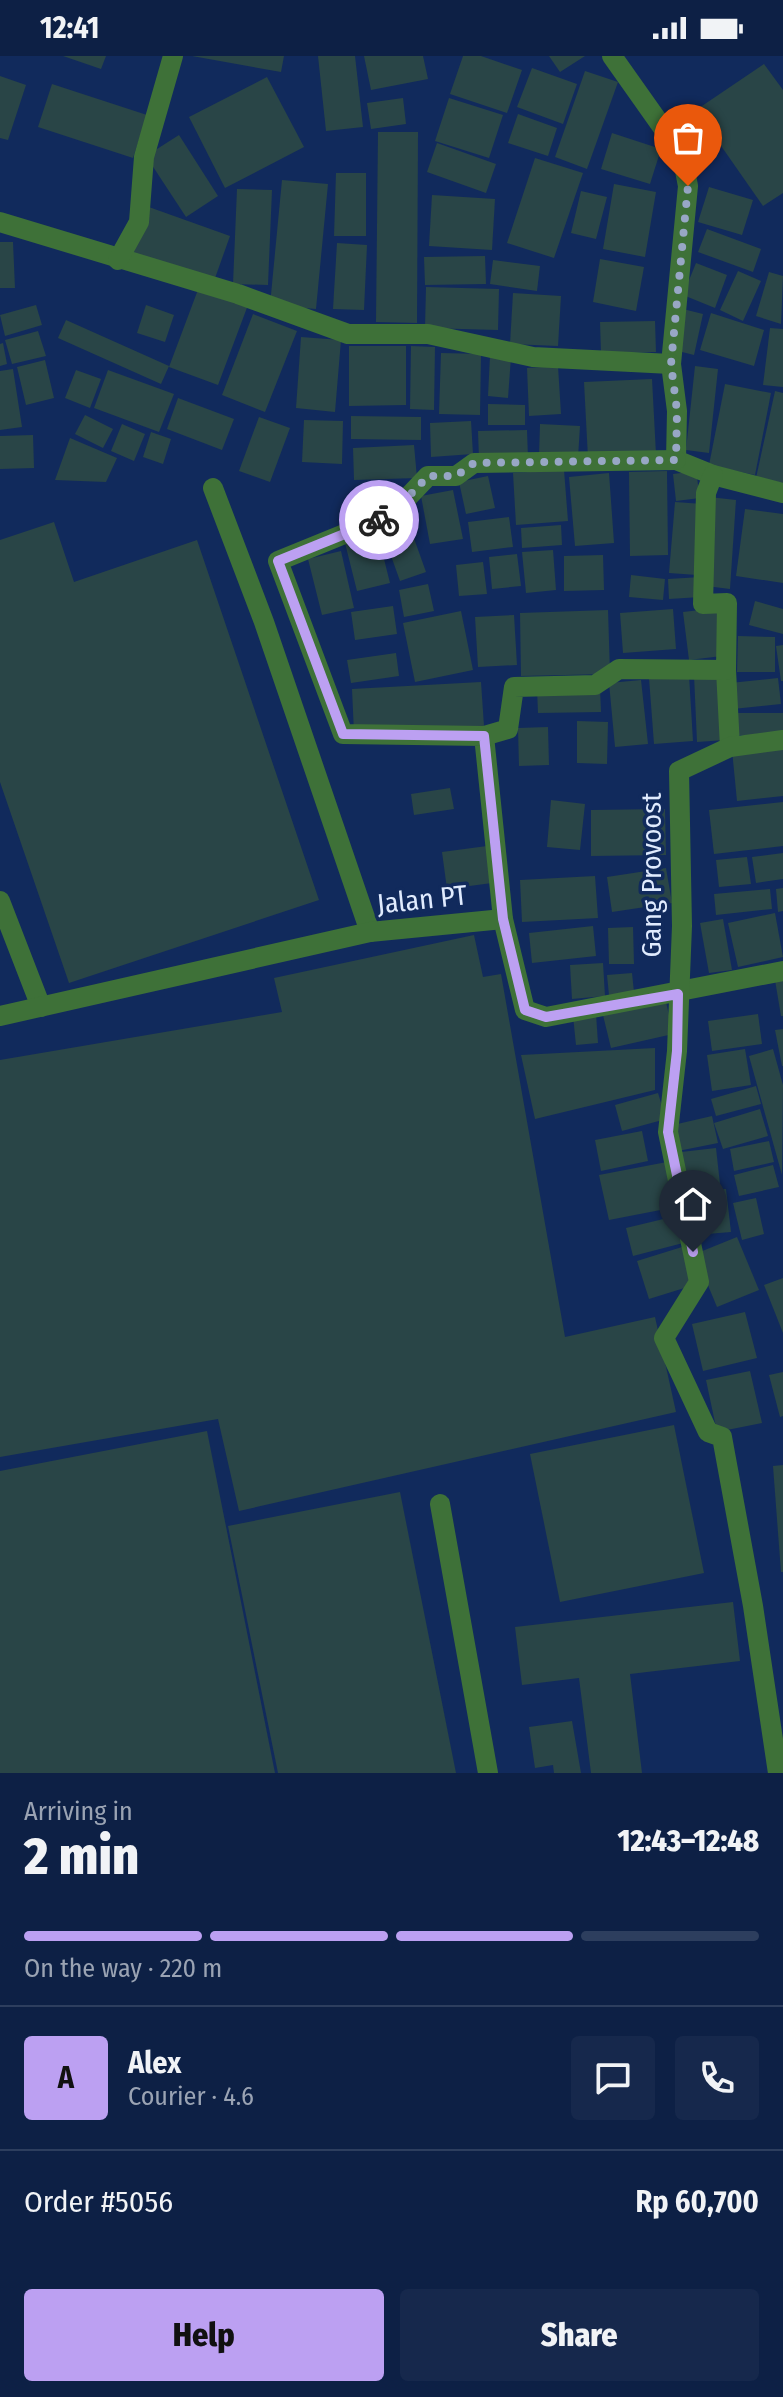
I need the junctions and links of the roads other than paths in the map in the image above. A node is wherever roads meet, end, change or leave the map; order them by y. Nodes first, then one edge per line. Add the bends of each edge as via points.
1 (173, 56) edge
2 (618, 58) edge
3 (0, 222) edge
4 (118, 260) junction
5 (671, 364) junction
6 (676, 460) junction
7 (713, 475) junction
8 (213, 488) dead end
9 (783, 493) edge
10 (726, 670) junction
11 (484, 736) junction
12 (783, 740) edge
13 (730, 747) junction
14 (0, 901) edge
15 (503, 919) junction
16 (370, 932) junction
17 (783, 971) edge
18 (678, 994) junction
19 (41, 1007) junction
20 (0, 1016) edge
21 (440, 1504) dead end
22 (488, 1773) edge
23 (778, 1773) edge

1 - 4 street via 144,157 139,222
2 - 5 street via 682,155 688,186
3 - 4 street
4 - 5 street via 238,294 348,334 428,334 533,357
5 - 6 street
6 - 7 street
6 - 11 street via 474,463 456,476 428,476 391,515 278,561 343,734
7 - 9 street
7 - 10 street via 706,493 703,604 727,603
8 - 16 street
10 - 11 street via 619,669 595,685 514,687 508,729
10 - 13 street
11 - 15 street
12 - 13 street, Gang Provoost
13 - 18 street, Gang Provoost via 679,771
14 - 19 street
15 - 16 street, Jalan PT
15 - 18 street, Jalan PT via 525,1010 546,1017
16 - 19 street, Jalan PT
17 - 18 street, Jalan PT
18 - 23 street via 668,1132 699,1282 664,1338 708,1432 722,1437
19 - 20 street, Jalan PT
21 - 22 street

